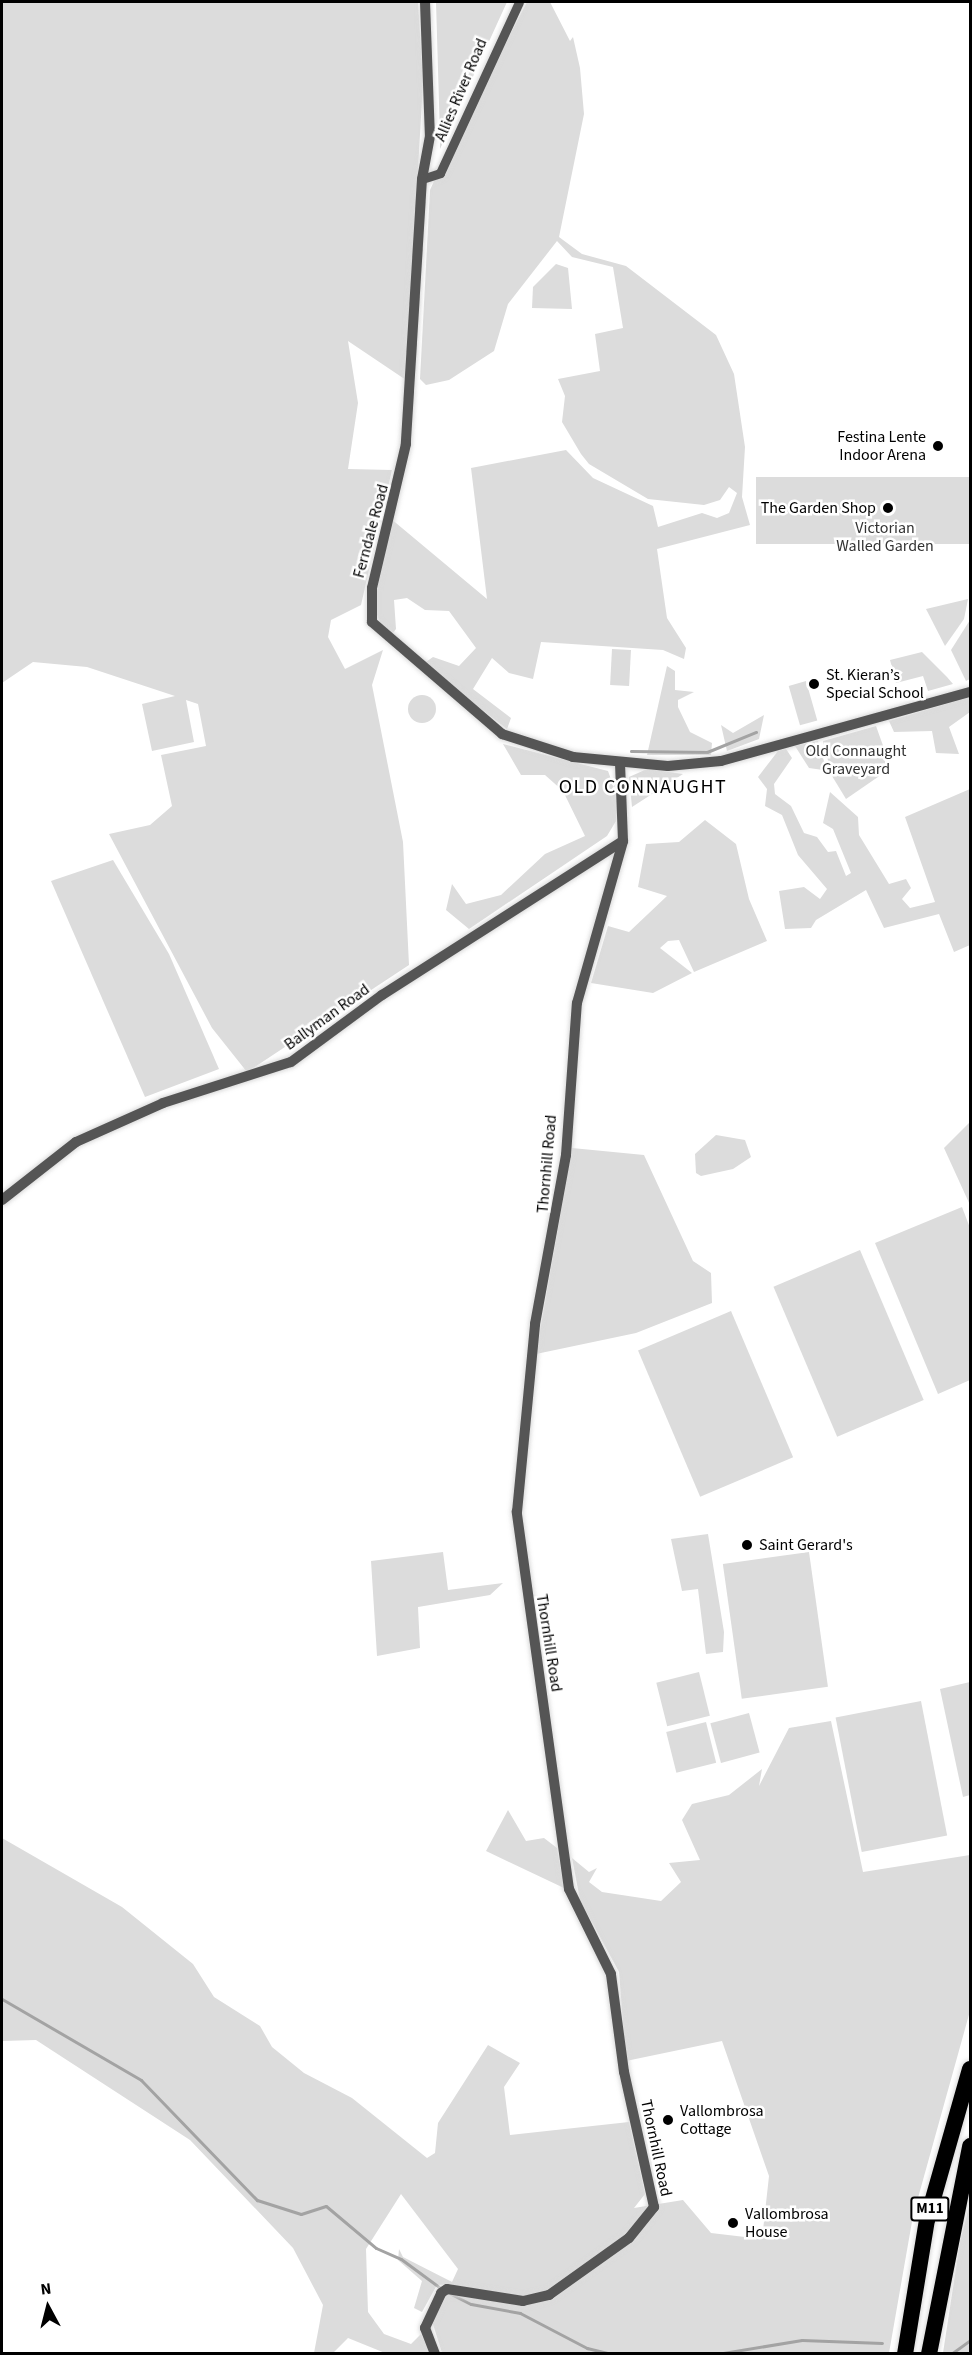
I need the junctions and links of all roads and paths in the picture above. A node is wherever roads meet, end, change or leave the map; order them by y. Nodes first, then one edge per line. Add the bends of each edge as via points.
1 (425, 2) edge
2 (519, 2) edge
3 (422, 178) junction
4 (970, 692) edge
5 (620, 762) junction
6 (623, 841) junction
7 (2, 1200) edge
8 (970, 2069) edge
9 (970, 2146) edge
10 (435, 2354) edge
11 (905, 2354) edge
12 (929, 2354) edge

1 - 3 street, Ferndale Road via 430,136
2 - 3 street, Allies River Road via 440,173
3 - 5 street, Ferndale Road via 406,444 372,588 372,622 502,734 573,757
4 - 5 street, Ferndale Road via 771,747 686,766
5 - 6 street, Thornhill Road
6 - 7 street, Ballyman Road via 382,995 291,1062 163,1103 76,1142
6 - 10 street, Thornhill Road via 577,1003 566,1155 534,1324 517,1528 559,1789 569,1888 611,1974 624,2072 654,2207 629,2238 549,2295 523,2301 447,2289 436,2299 424,2328
8 - 11 highway, M11 via 927,2220
9 - 12 highway, M11

